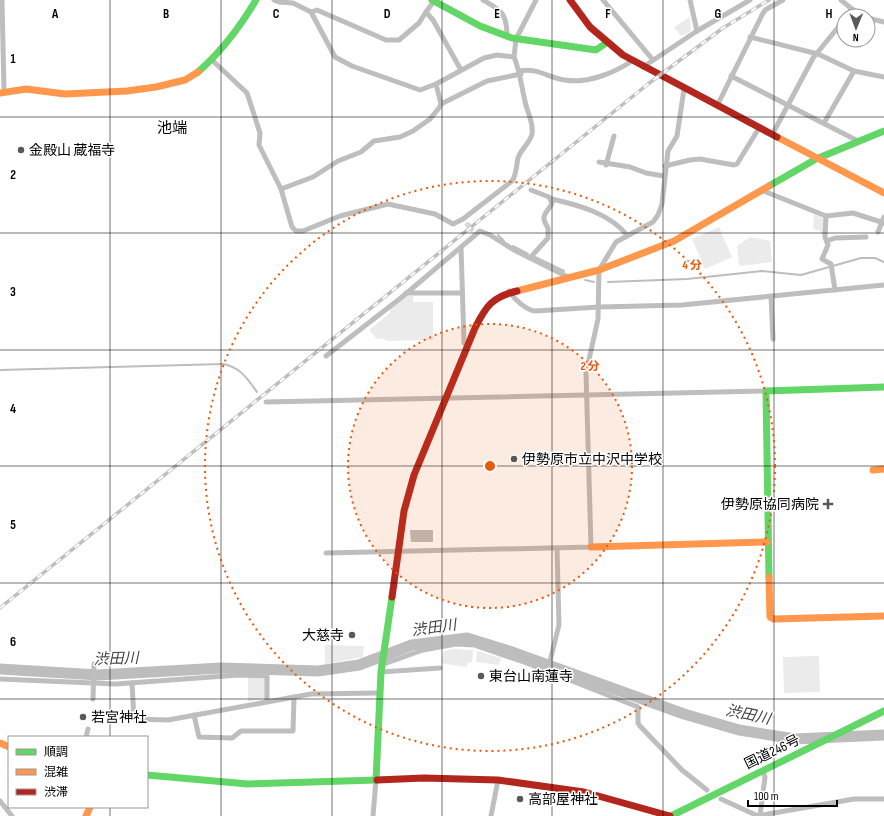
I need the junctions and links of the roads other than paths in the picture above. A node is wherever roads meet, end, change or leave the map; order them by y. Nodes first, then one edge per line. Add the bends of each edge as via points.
1 (2, 0) edge
2 (256, 0) edge
3 (274, 0) edge
4 (433, 0) edge
5 (483, 0) edge
6 (536, 0) edge
7 (570, 0) edge
8 (603, 0) edge
9 (690, 0) edge
10 (750, 0) edge
11 (783, 0) edge
12 (841, 0) edge
13 (851, 8) edge
14 (311, 12) junction
15 (426, 12) junction
16 (836, 30) edge
17 (697, 32) junction
18 (507, 37) junction
19 (750, 37) junction
20 (516, 39) junction
21 (606, 43) junction
22 (818, 54) junction
23 (514, 56) junction
24 (212, 60) junction
25 (653, 60) junction
26 (632, 61) junction
27 (646, 69) junction
28 (461, 70) junction
29 (854, 71) junction
30 (520, 73) junction
31 (731, 76) junction
32 (884, 77) edge
33 (436, 84) junction
34 (684, 89) junction
35 (1, 91) edge
36 (440, 104) junction
37 (788, 105) junction
38 (716, 106) junction
39 (824, 123) junction
40 (759, 128) junction
41 (884, 131) edge
42 (772, 135) junction
43 (614, 136) dead end
44 (858, 141) junction
45 (816, 159) junction
46 (598, 162) dead end
47 (606, 165) junction
48 (665, 166) junction
49 (664, 176) junction
50 (281, 189) junction
51 (531, 190) dead end
52 (761, 190) junction
53 (884, 193) edge
54 (552, 199) junction
55 (826, 216) junction
56 (884, 216) edge
57 (883, 223) edge
58 (878, 232) dead end
59 (627, 235) junction
60 (866, 237) dead end
61 (827, 241) junction
62 (461, 247) junction
63 (530, 258) junction
64 (599, 270) junction
65 (568, 277) junction
66 (884, 285) edge
67 (834, 290) junction
68 (509, 291) junction
69 (406, 293) junction
70 (462, 293) junction
71 (771, 296) junction
72 (599, 307) junction
73 (773, 339) dead end
74 (468, 346) junction
75 (326, 356) dead end
76 (884, 387) edge
77 (766, 391) junction
78 (586, 396) junction
79 (446, 399) junction
80 (266, 402) dead end
81 (884, 468) edge
82 (873, 470) dead end
83 (767, 542) junction
84 (591, 547) junction
85 (557, 548) junction
86 (398, 552) junction
87 (326, 553) dead end
88 (884, 616) edge
89 (550, 661) dead end
90 (94, 664) dead end
91 (381, 666) junction
92 (440, 668) dead end
93 (0, 679) edge
94 (94, 682) junction
95 (132, 683) junction
96 (379, 693) junction
97 (294, 697) junction
98 (93, 698) dead end
99 (267, 701) junction
100 (884, 711) edge
101 (194, 715) junction
102 (88, 729) dead end
103 (86, 736) edge
104 (763, 771) junction
105 (148, 775) edge
106 (376, 780) junction
107 (498, 780) junction
108 (707, 790) dead end
109 (884, 798) edge
110 (721, 799) dead end
111 (1, 803) edge
112 (12, 816) edge
113 (373, 816) edge
114 (491, 816) edge
115 (671, 816) edge
116 (758, 816) edge

1 - 35 street
2 - 24 main road via 239,28
3 - 14 street via 293,3
4 - 15 street
4 - 18 main road via 480,26
5 - 18 street via 504,13
6 - 20 street
7 - 21 main road via 583,20
8 - 25 street
9 - 17 street
10 - 17 street
11 - 19 street via 765,10
12 - 13 street
14 - 15 street via 316,10 386,40 399,40
14 - 33 street via 335,57 352,66 420,90
15 - 28 street
16 - 22 street
17 - 25 street
18 - 20 main road
19 - 22 street
19 - 31 street
20 - 21 main road via 596,50
20 - 23 street
21 - 26 main road
22 - 29 street
22 - 37 street via 813,58
23 - 28 street via 497,55 484,58
23 - 30 street
24 - 35 main road via 185,80 141,90 65,94 26,89
24 - 50 street via 247,93 260,133 260,145
25 - 27 street
26 - 27 main road
26 - 30 street via 591,80 564,80 542,72 525,70
27 - 34 main road
28 - 33 street
29 - 32 street
29 - 39 street
30 - 36 street via 487,82
30 - 50 street via 532,135 521,151 516,176 465,221 453,224 435,214 388,204 340,216 303,231 296,231 292,226
31 - 37 street
31 - 38 street
33 - 36 street
34 - 38 main road
34 - 48 street via 677,136 668,151
36 - 50 street via 430,119 413,131 400,137 374,141 361,152 338,161 313,177
37 - 39 street
37 - 42 street
38 - 40 main road
39 - 44 street
40 - 42 main road
40 - 48 street via 738,164 734,166 700,159
41 - 44 main road
42 - 45 main road
43 - 47 street
44 - 45 main road
45 - 52 main road
45 - 53 main road
46 - 47 street
47 - 49 street via 630,167
48 - 49 street
49 - 59 street via 662,204 658,215 653,222
51 - 54 street
52 - 55 street
52 - 64 main road via 674,241
54 - 59 street via 599,214 620,227
54 - 63 street via 544,217 548,238
55 - 57 street via 853,213
55 - 61 street
56 - 57 street
57 - 58 street
59 - 64 street via 616,242
60 - 61 street via 835,238
61 - 67 street via 828,245 822,259 832,266
62 - 63 street via 474,232 480,232
62 - 69 street
62 - 70 street
63 - 65 street
64 - 65 main road
64 - 72 street
65 - 68 main road
66 - 67 street
67 - 71 street
68 - 72 street via 532,311
68 - 74 main road via 495,298 484,309
69 - 70 street
69 - 75 street
70 - 74 street via 464,343
71 - 72 street via 682,305
71 - 73 street
72 - 78 street via 586,373
74 - 79 main road
76 - 77 main road
77 - 78 street
77 - 83 main road
78 - 79 street
78 - 84 street
79 - 80 street
79 - 86 main road via 407,497
81 - 82 main road
83 - 84 main road
83 - 88 main road via 769,615 772,619
84 - 85 street
85 - 86 street
85 - 89 street via 559,625
86 - 87 street
86 - 91 main road
90 - 94 street
91 - 92 street
91 - 96 main road
91 - 108 street via 410,654 463,644 484,648 547,671 638,707 640,726 682,770
93 - 94 street
94 - 95 street
94 - 98 street
95 - 99 street via 212,676 267,676
95 - 101 street via 134,719 168,720
96 - 97 street via 311,694
96 - 106 main road
97 - 99 street
97 - 101 street via 293,731 241,731 232,738 199,737
99 - 101 street
100 - 104 main road, 国道246号
102 - 103 street
104 - 115 main road, 国道246号
104 - 116 street via 765,777
105 - 106 main road via 248,784
106 - 107 main road
106 - 113 street
107 - 114 street
107 - 115 main road via 584,792
109 - 116 street via 840,802
110 - 116 street
111 - 112 street

